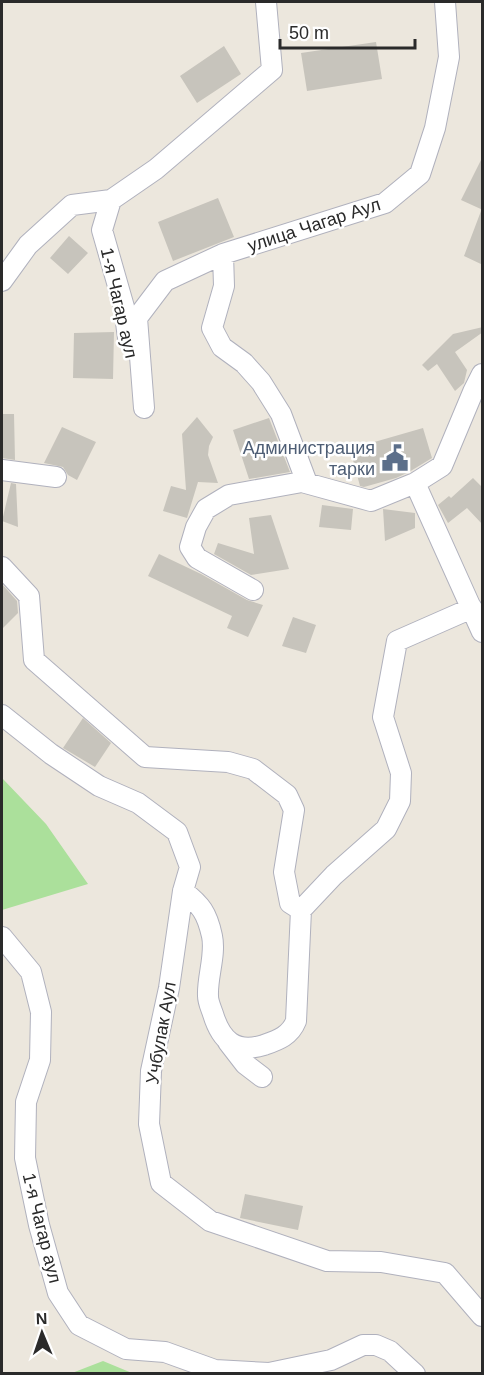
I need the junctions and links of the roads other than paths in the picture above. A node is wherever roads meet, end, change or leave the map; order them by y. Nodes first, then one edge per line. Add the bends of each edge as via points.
1 (266, 2) edge
2 (445, 2) edge
3 (111, 200) junction
4 (28, 245) junction
5 (223, 254) junction
6 (2, 256) edge
7 (2, 281) edge
8 (483, 374) edge
9 (144, 408) joint
10 (2, 470) edge
11 (56, 477) dead end
12 (307, 483) junction
13 (415, 483) junction
14 (2, 567) edge
15 (253, 590) dead end
16 (472, 608) junction
17 (483, 632) edge
18 (2, 715) edge
19 (183, 891) junction
20 (301, 910) junction
21 (2, 937) edge
22 (226, 1040) junction
23 (262, 1077) dead end
24 (483, 1316) edge
25 (415, 1374) edge

1 - 3 street via 272,70 156,169
2 - 5 street, улица Чагар Аул via 449,57 435,128 420,174 385,203
3 - 4 street via 72,205
3 - 9 street, 1-я Чагар аул via 102,230 124,307 130,354
4 - 6 street
4 - 7 street
5 - 9 street, улица Чагар Аул via 165,280 137,318
5 - 12 street via 224,286 212,328 222,347 261,382 281,414
8 - 13 street via 442,466
10 - 11 street
12 - 13 street via 371,501
12 - 15 street via 229,495 206,509 195,527 190,547 197,558
13 - 16 street
14 - 20 street via 29,596 34,660 145,757 228,762 253,769 287,795 294,810 284,872 290,903
16 - 17 street
16 - 20 street via 397,641 383,717 401,773 400,801 386,829 333,875
18 - 19 street, Учбулак Аул via 51,754 99,786 138,803 177,832 190,867
19 - 22 street via 203,909 213,939 208,998
19 - 24 street, Учбулак Аул via 169,988 151,1071 149,1124 161,1183 210,1221 327,1261 381,1262 446,1273
20 - 22 street via 296,1021 292,1029 276,1041 254,1048
21 - 25 street, 1-я Чагар аул via 31,972 41,1012 40,1060 26,1102 25,1158 58,1293 79,1325 126,1349 165,1352 215,1370 269,1373 331,1360 363,1345 390,1351
22 - 23 street via 245,1064

